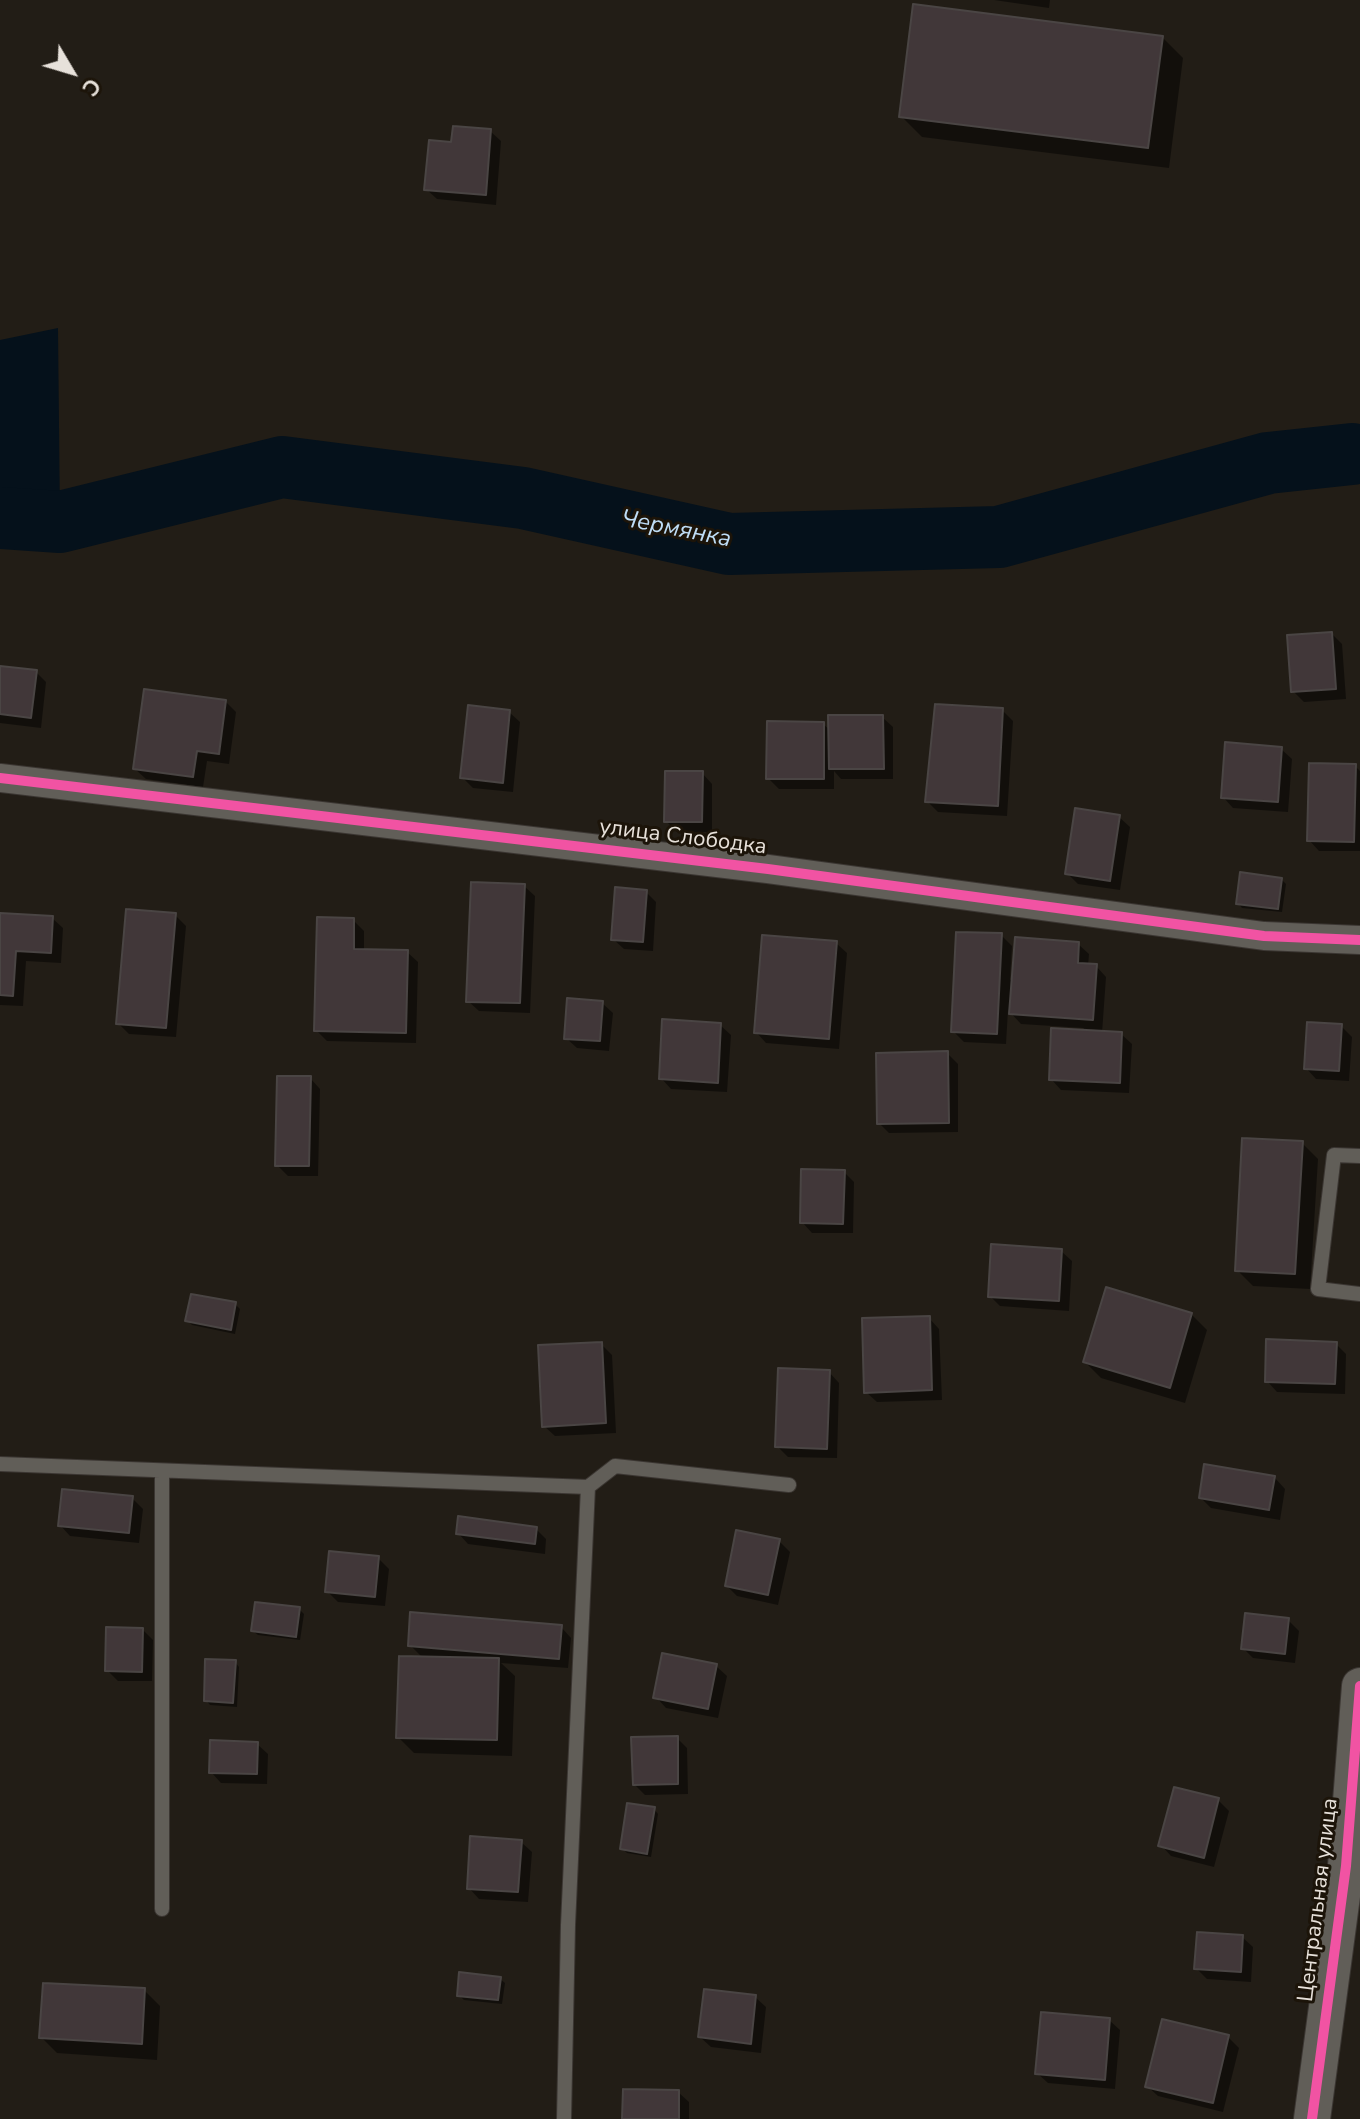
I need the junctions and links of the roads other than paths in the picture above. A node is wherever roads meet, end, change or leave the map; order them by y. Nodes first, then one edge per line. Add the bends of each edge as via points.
1 (0, 778) edge
2 (1360, 940) edge
3 (1360, 1156) edge
4 (1360, 1294) edge
5 (0, 1464) edge
6 (162, 1472) junction
7 (789, 1485) dead end
8 (588, 1487) junction
9 (1360, 1686) edge
10 (162, 1909) dead end
11 (564, 2119) edge
12 (1312, 2119) edge

1 - 2 street, улица Слободка via 768,869 1264,936
3 - 4 lane via 1334,1155 1318,1289
5 - 6 lane
6 - 8 lane
6 - 10 lane
7 - 8 lane via 615,1466
8 - 11 lane
9 - 12 street, Центральная улица via 1346,1866

